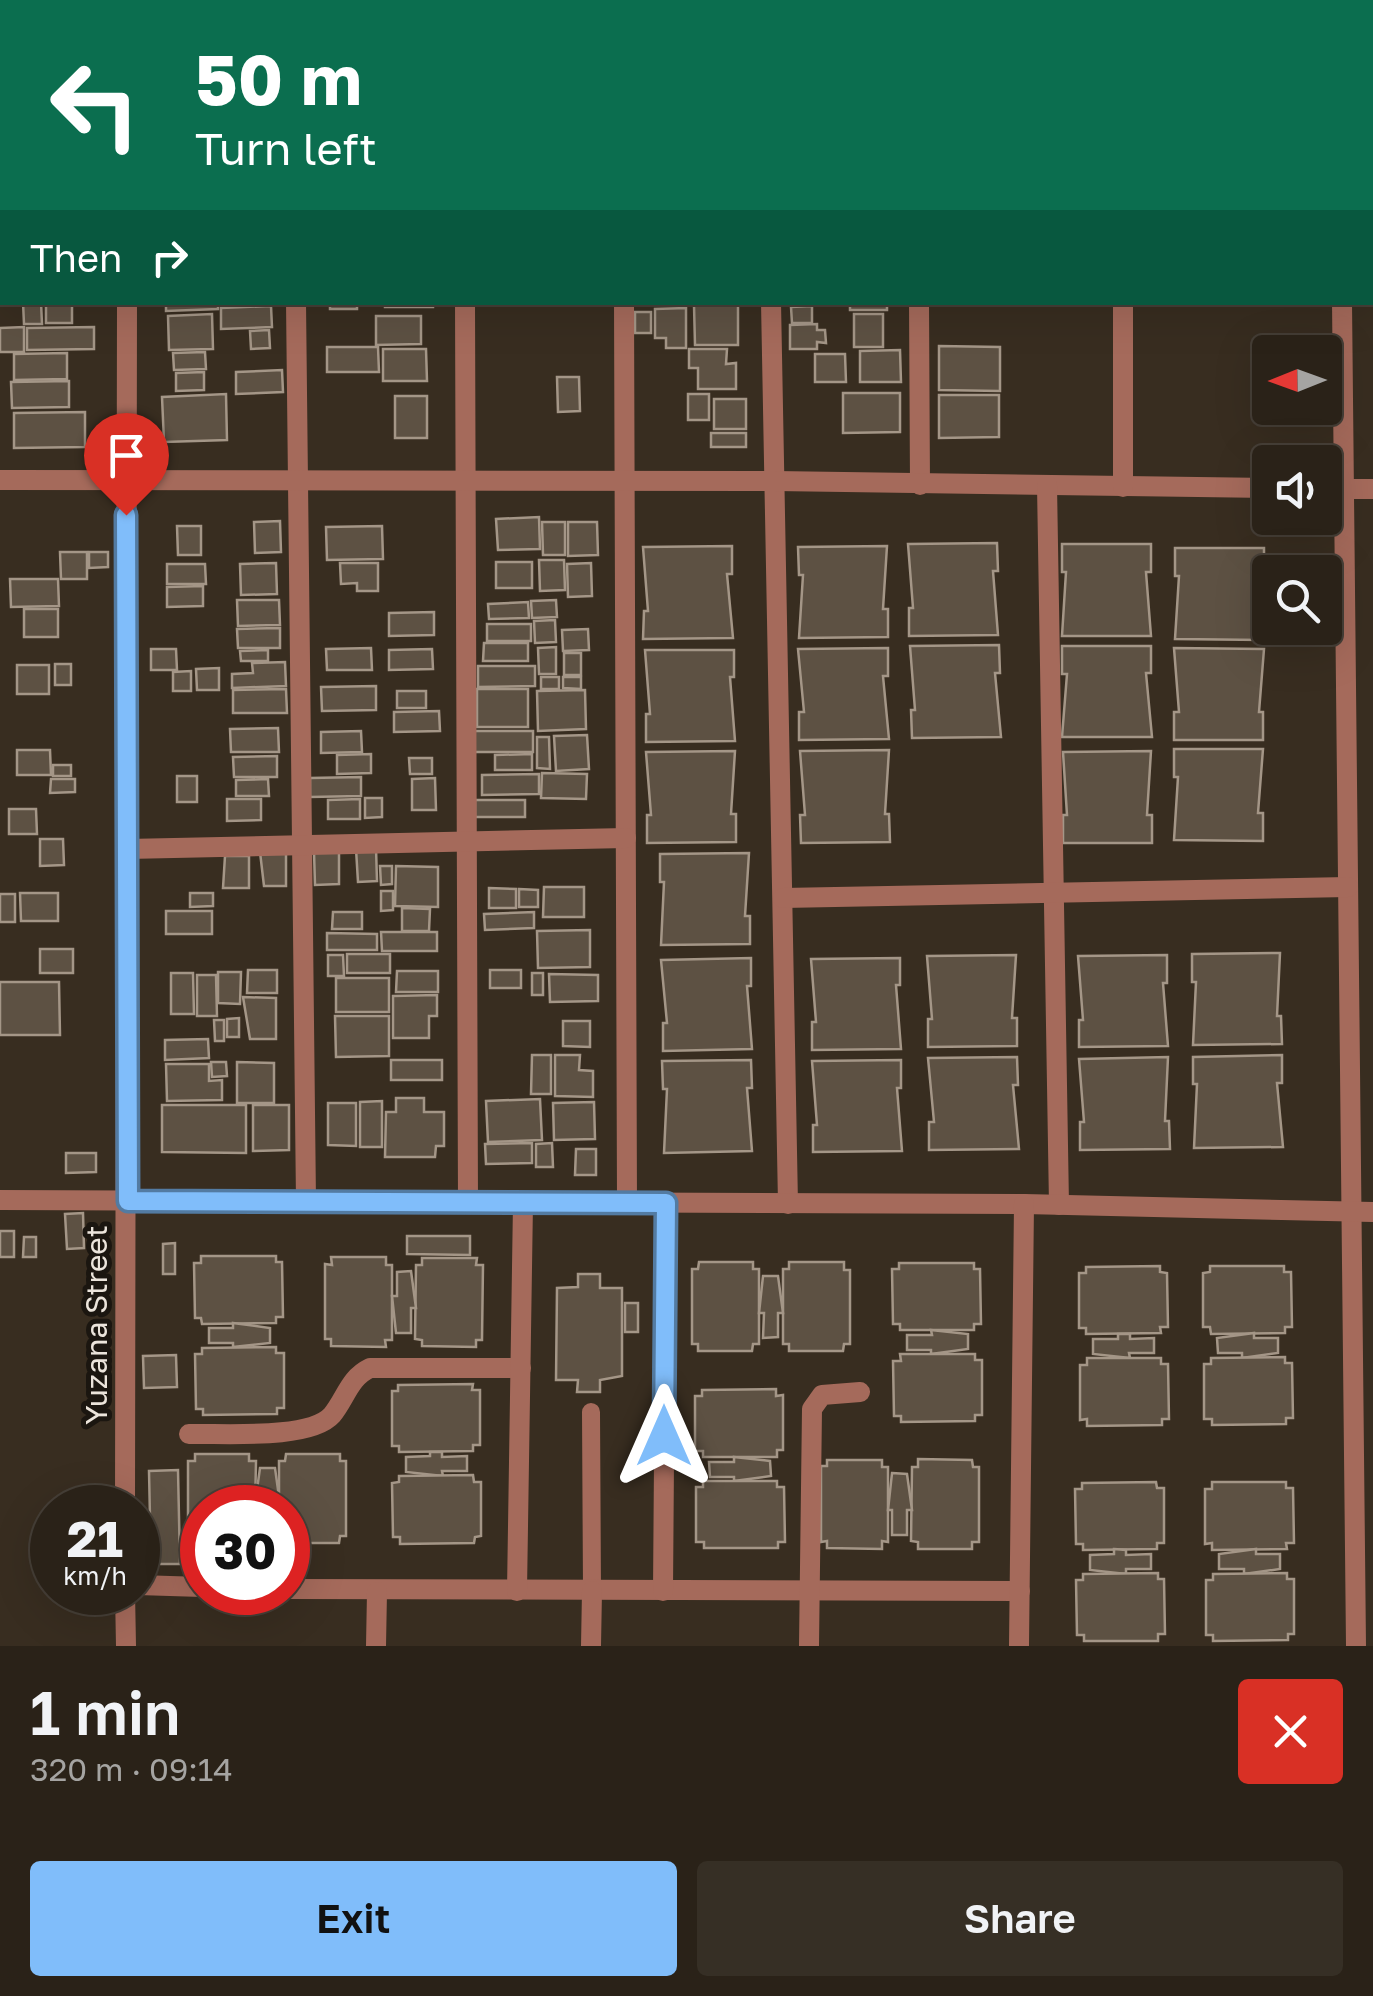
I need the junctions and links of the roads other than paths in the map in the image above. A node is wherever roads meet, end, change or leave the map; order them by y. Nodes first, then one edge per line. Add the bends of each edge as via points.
1 (127, 305) edge
2 (296, 305) edge
3 (465, 305) edge
4 (624, 305) edge
5 (771, 305) edge
6 (919, 305) edge
7 (1123, 305) edge
8 (1342, 305) edge
9 (1337, 445) edge
10 (126, 478) junction
11 (298, 478) junction
12 (465, 479) junction
13 (0, 480) edge
14 (625, 480) junction
15 (775, 481) junction
16 (920, 485) junction
17 (1047, 485) junction
18 (1123, 487) junction
19 (1252, 488) edge
20 (1342, 489) edge
21 (1373, 489) edge
22 (1337, 535) edge
23 (626, 838) junction
24 (466, 842) junction
25 (302, 845) junction
26 (127, 849) junction
27 (1348, 887) junction
28 (1053, 893) junction
29 (783, 898) junction
30 (0, 1200) edge
31 (128, 1201) junction
32 (306, 1202) junction
33 (468, 1202) junction
34 (523, 1203) junction
35 (627, 1203) junction
36 (666, 1203) junction
37 (788, 1204) junction
38 (1024, 1204) junction
39 (1059, 1205) junction
40 (1351, 1212) junction
41 (1373, 1212) edge
42 (520, 1368) junction
43 (860, 1392) dead end
44 (592, 1412) dead end
45 (188, 1434) dead end
46 (125, 1485) edge
47 (808, 1588) junction
48 (310, 1590) edge
49 (663, 1590) junction
50 (517, 1591) junction
51 (592, 1591) junction
52 (1020, 1591) junction
53 (377, 1592) junction
54 (125, 1615) edge
55 (126, 1646) edge
56 (376, 1646) edge
57 (591, 1646) edge
58 (809, 1646) edge
59 (1019, 1646) edge
60 (1356, 1646) edge

1 - 10 street, Yuzana Street
2 - 11 street
3 - 12 street
4 - 14 street
5 - 15 street
6 - 16 street
7 - 18 street
8 - 9 street
10 - 11 street
10 - 13 street
10 - 26 street, Yuzana Street
11 - 12 street
11 - 25 street
12 - 14 street
12 - 24 street
14 - 15 street
14 - 23 street
15 - 16 street
15 - 29 street
16 - 17 street
17 - 18 street
17 - 28 street
18 - 19 street
20 - 21 street
22 - 27 street
23 - 24 street
23 - 35 street
24 - 25 street
24 - 33 street
25 - 26 street
25 - 32 street
26 - 31 street, Yuzana Street
27 - 28 street
27 - 40 street
28 - 29 street
28 - 39 street
29 - 37 street
30 - 31 street
31 - 32 street
31 - 46 street, Yuzana Street
32 - 33 street
33 - 34 street
34 - 35 street
34 - 42 street
35 - 36 street
36 - 37 street
36 - 49 street
37 - 38 street
38 - 39 street
38 - 52 street
39 - 40 street
40 - 41 street
40 - 60 street
42 - 45 street via 370,1368 357,1374 331,1416 313,1429
42 - 50 street
43 - 47 street via 822,1395 812,1409
44 - 51 lane
47 - 49 street
47 - 52 street
47 - 58 street
48 - 53 street
49 - 51 street
50 - 51 street
50 - 53 street
51 - 57 street
52 - 59 street
53 - 56 street
54 - 55 street

